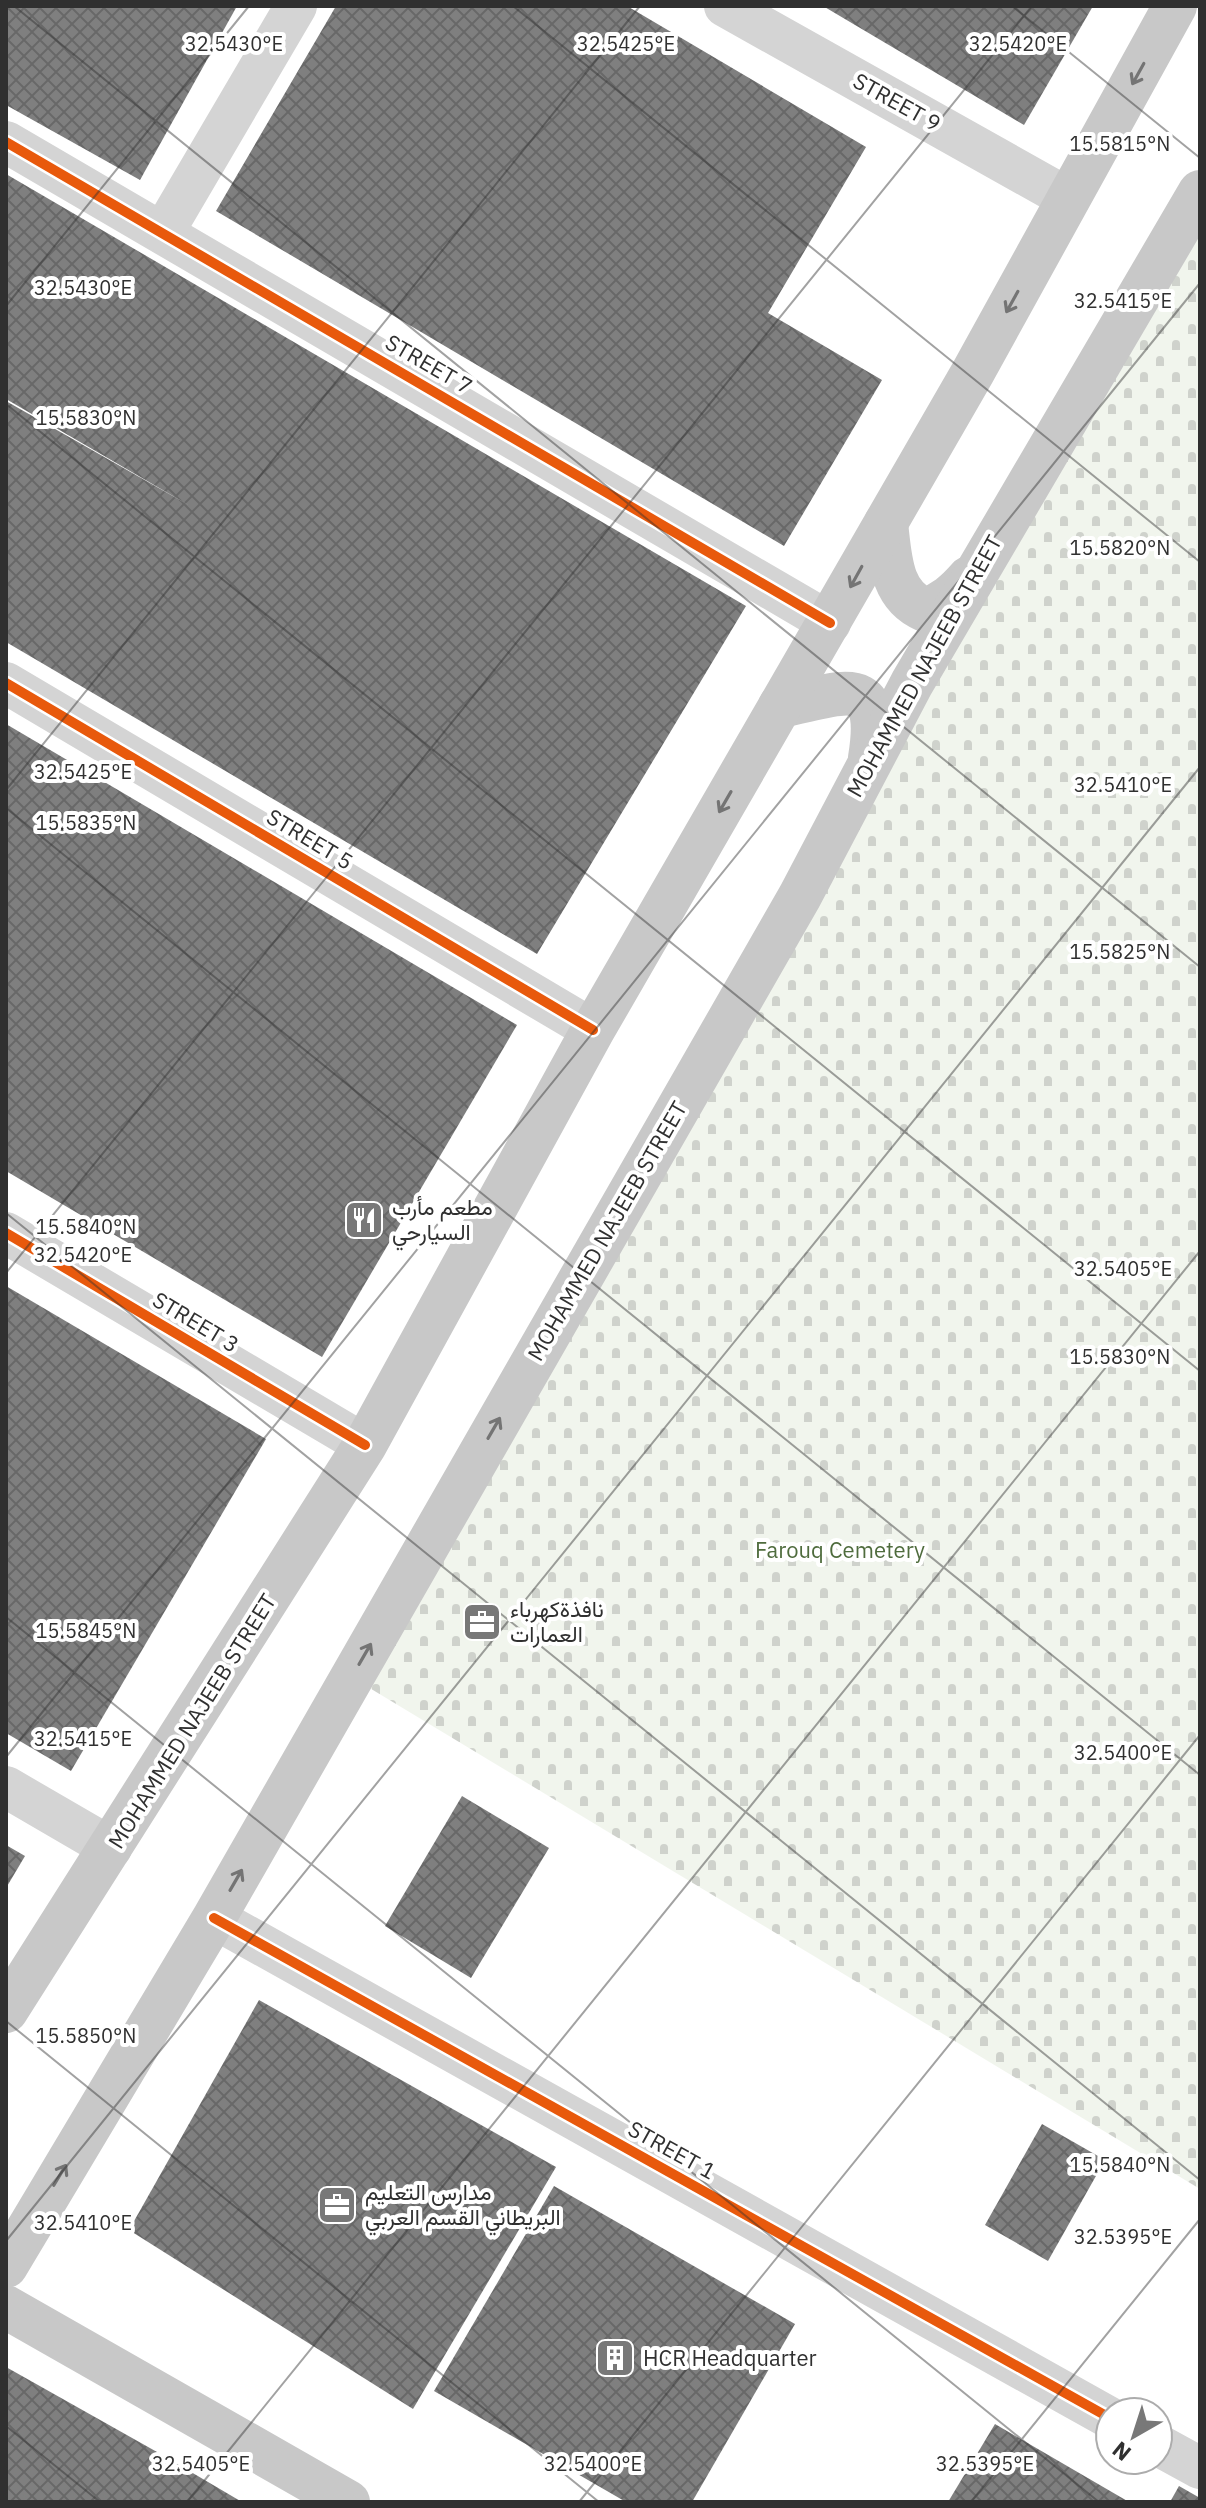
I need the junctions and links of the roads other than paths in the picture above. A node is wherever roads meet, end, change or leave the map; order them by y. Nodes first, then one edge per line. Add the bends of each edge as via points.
1 (296, 6) edge
2 (725, 6) edge
3 (1175, 6) edge
4 (6, 142) edge
5 (1200, 192) edge
6 (1069, 199) junction
7 (164, 231) junction
8 (886, 523) junction
9 (983, 560) junction
10 (830, 623) junction
11 (6, 683) edge
12 (780, 706) junction
13 (870, 761) junction
14 (593, 1030) junction
15 (6, 1233) edge
16 (365, 1445) junction
17 (6, 1787) edge
18 (111, 1848) junction
19 (214, 1918) junction
20 (6, 2011) edge
21 (6, 2266) edge
22 (6, 2307) edge
23 (1094, 2409) edge
24 (1174, 2454) edge
25 (1200, 2468) edge
26 (348, 2502) edge

1 - 7 street
2 - 6 street, STREET 9
3 -> 6 main road, MOHAMMED NAJEEB STREET
4 - 7 street, STREET 7
5 - 9 main road, MOHAMMED NAJEEB STREET
6 -> 8 main road, MOHAMMED NAJEEB STREET
7 - 10 street, STREET 7
8 - 9 main road via 896,584 913,605 925,610 949,599
8 -> 10 main road, MOHAMMED NAJEEB STREET
9 - 13 main road, MOHAMMED NAJEEB STREET
10 - 12 main road, MOHAMMED NAJEEB STREET
11 - 14 street, STREET 5
12 - 13 main road via 840,693 863,697 872,706 875,721
12 -> 14 main road, MOHAMMED NAJEEB STREET
19 -> 13 main road, MOHAMMED NAJEEB STREET via 800,896
14 - 16 main road, MOHAMMED NAJEEB STREET
15 - 16 street, STREET 3
16 - 18 main road, MOHAMMED NAJEEB STREET
17 - 18 street
18 - 20 main road, MOHAMMED NAJEEB STREET
21 -> 19 main road, MOHAMMED NAJEEB STREET
19 - 23 street, STREET 1
22 - 26 main road
24 - 25 street

